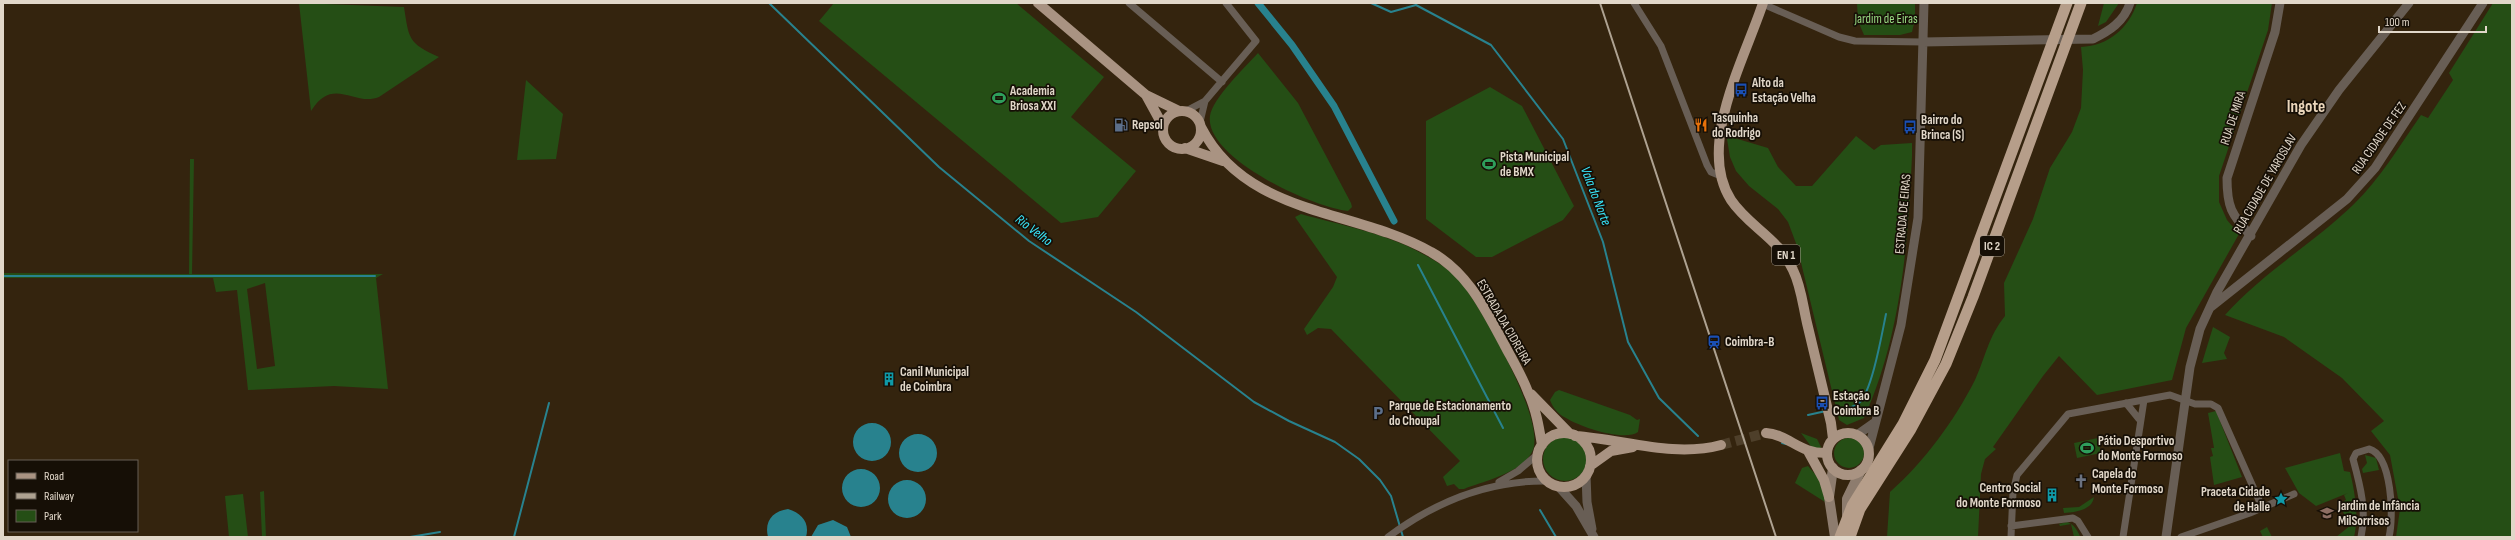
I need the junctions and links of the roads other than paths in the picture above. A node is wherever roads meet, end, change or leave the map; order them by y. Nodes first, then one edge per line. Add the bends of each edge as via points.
1 (1038, 3) edge
2 (1129, 3) edge
3 (1226, 3) edge
4 (1634, 3) edge
5 (1763, 3) edge
6 (1924, 3) edge
7 (2067, 3) edge
8 (2081, 3) edge
9 (2130, 3) edge
10 (2280, 3) edge
11 (2409, 3) edge
12 (2483, 3) edge
13 (1923, 42) junction
14 (1222, 82) junction
15 (1146, 95) junction
16 (1205, 101) junction
17 (1183, 111) junction
18 (1200, 124) junction
19 (1164, 126) junction
20 (1185, 148) junction
21 (1224, 161) junction
22 (1721, 176) junction
23 (2251, 236) junction
24 (2211, 307) junction
25 (1529, 392) junction
26 (2144, 400) junction
27 (2185, 400) junction
28 (2126, 403) junction
29 (2139, 419) junction
30 (1831, 421) junction
31 (1874, 423) junction
32 (1907, 427) junction
33 (1766, 433) tunnel mouth
34 (1842, 434) junction
35 (1573, 435) junction
36 (1857, 435) junction
37 (1833, 439) junction
38 (1642, 445) junction
39 (1721, 445) tunnel mouth
40 (1869, 448) junction
41 (1540, 450) junction
42 (1827, 452) junction
43 (1810, 455) junction
44 (1832, 466) junction
45 (1861, 470) junction
46 (1588, 471) junction
47 (1548, 481) junction
48 (1495, 484) junction
49 (1558, 486) junction
50 (2294, 494) dead end
51 (1829, 497) junction
52 (2262, 507) junction
53 (2011, 526) junction
54 (1389, 536) edge
55 (1594, 537) edge
56 (1835, 537) edge
57 (1840, 537) edge
58 (1851, 537) edge
59 (2011, 537) edge
60 (2088, 537) edge
61 (2123, 537) edge
62 (2166, 537) edge
63 (2181, 537) edge
64 (2361, 537) edge
65 (2389, 537) edge

1 - 15 main road
2 - 14 street
3 - 14 street via 1256,41
4 - 22 street via 1661,46 1711,172
5 - 13 street via 1839,37 1855,41
5 - 22 main road, EN 1 via 1725,111 1718,155
6 - 13 street, ESTRADA DE EIRAS
7 - 32 highway, IC 2 via 1935,360
8 - 32 highway, IC 2 via 1946,364
9 - 13 street via 2127,11 2112,29 2093,39
10 - 23 street, RUA DE MIRA via 2275,32 2226,178 2227,201 2233,216
11 - 23 street, RUA CIDADE DE YAROSLAV via 2339,90 2306,138
12 - 24 street, RUA CIDADE DE FEZ via 2416,108 2364,182
13 - 31 street, ESTRADA DE EIRAS via 1918,218 1901,325
14 - 16 street
15 - 17 main road
15 - 19 main road
16 - 17 street
16 - 18 street
17 - 18 main road via 1192,113
17 - 19 main road via 1169,116
18 - 20 main road via 1201,133 1196,143
18 - 21 main road via 1210,144
19 - 20 main road via 1163,133 1168,143
20 - 21 main road
21 - 25 main road, ESTRADA DA CIDREIRA via 1281,200 1396,236 1432,252 1462,277 1486,310
22 - 30 main road, EN 1 via 1732,201 1778,245 1788,260 1800,293
23 - 24 street, RUA CIDADE DE YAROSLAV via 2217,292
24 - 27 street, RUA CIDADE DE YAROSLAV via 2194,345
25 - 35 main road, ESTRADA DA CIDREIRA
25 - 41 main road, ESTRADA DA CIDREIRA
26 - 27 street via 2170,394
26 - 28 street
26 - 29 street
27 - 52 street via 2195,404 2211,404 2218,408
27 - 62 street, RUA CIDADE DE YAROSLAV
28 - 29 street
28 - 53 street via 2068,414 2017,475
29 - 61 street
30 - 34 main road
30 - 37 main road, EN 1
31 - 36 street
31 - 40 street, ESTRADA DE EIRAS
32 - 57 highway, IC 2 via 1852,506
32 - 58 highway, IC 2 via 1860,509
33 - 43 main road via 1777,435
34 - 36 main road
34 - 37 main road
35 - 38 main road
35 - 41 main road via 1558,434
35 - 46 main road, ESTRADA DA CIDREIRA via 1588,448
36 - 40 main road
37 - 42 main road
38 - 39 main road via 1694,449
38 - 46 main road via 1611,452
40 - 45 main road via 1868,460
41 - 47 main road, ESTRADA DA CIDREIRA via 1539,469
41 - 48 street via 1518,471
42 - 43 main road
42 - 44 main road
43 - 44 main road
43 - 51 main road via 1824,480
44 - 45 main road via 1838,472 1850,475
44 - 51 main road
45 - 58 main road via 1848,499
46 - 49 main road via 1577,484
46 - 55 street via 1587,502
47 - 48 street
47 - 49 main road
48 - 54 street via 1409,521
49 - 55 street via 1576,506
50 - 52 street
51 - 56 main road
52 - 63 street
53 - 59 street
53 - 60 street via 2073,518 2078,521
64 - 65 street via 2364,522 2363,501 2354,459 2356,453 2368,449 2378,453 2382,462 2391,503 2392,522

